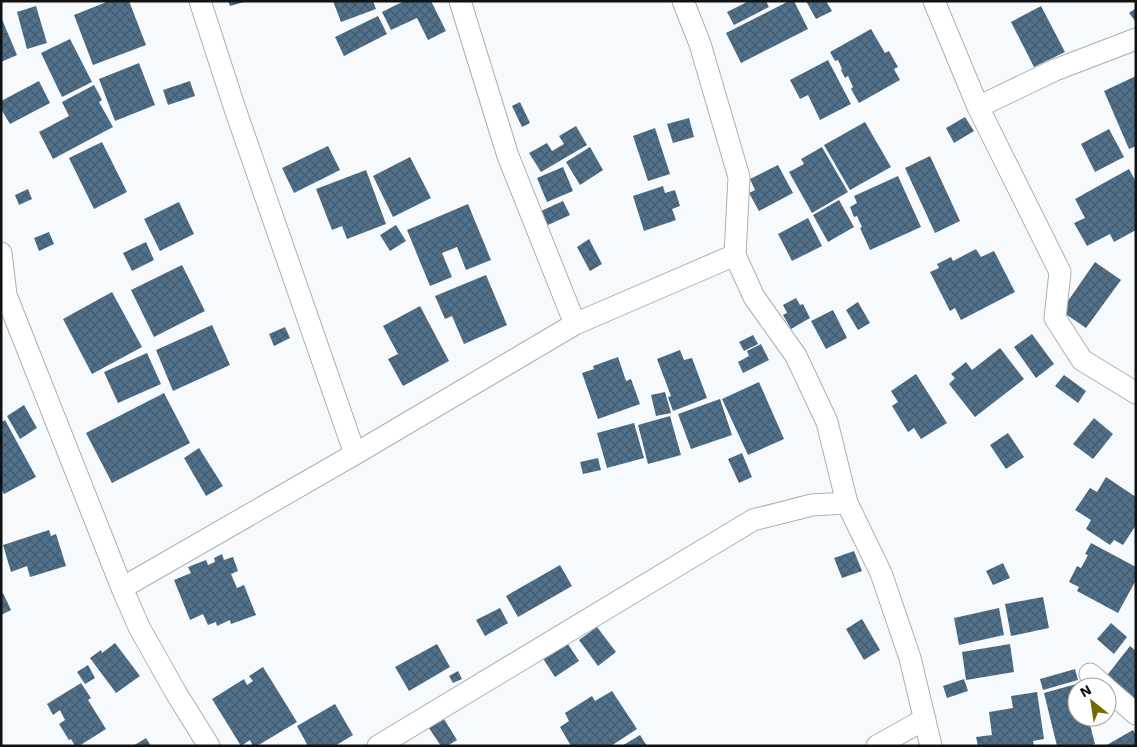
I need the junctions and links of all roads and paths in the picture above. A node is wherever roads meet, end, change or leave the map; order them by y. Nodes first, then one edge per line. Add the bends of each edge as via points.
1 (200, 1) edge
2 (460, 1) edge
3 (683, 1) edge
4 (934, 1) edge
5 (1136, 38) edge
6 (978, 107) junction
7 (1, 253) edge
8 (735, 255) junction
9 (4, 297) edge
10 (574, 324) junction
11 (1136, 394) edge
12 (355, 454) junction
13 (847, 503) junction
14 (122, 588) junction
15 (1117, 698) edge
16 (1136, 714) edge
17 (925, 719) junction
18 (209, 746) edge
19 (378, 746) edge
20 (878, 746) edge
21 (931, 746) edge

1 - 12 street
2 - 10 street via 508,156
3 - 8 street via 700,44 739,177
4 - 6 street
5 - 6 street via 1055,70
6 - 11 street via 1060,272 1055,318 1082,360
7 - 9 street
8 - 10 street
8 - 13 street via 754,297 796,356 827,422
9 - 14 street
10 - 12 street
12 - 14 street
13 - 17 street via 881,573 910,658
13 - 19 street via 812,505 753,520
14 - 18 street via 139,626
15 - 16 street
17 - 20 street
17 - 21 street

